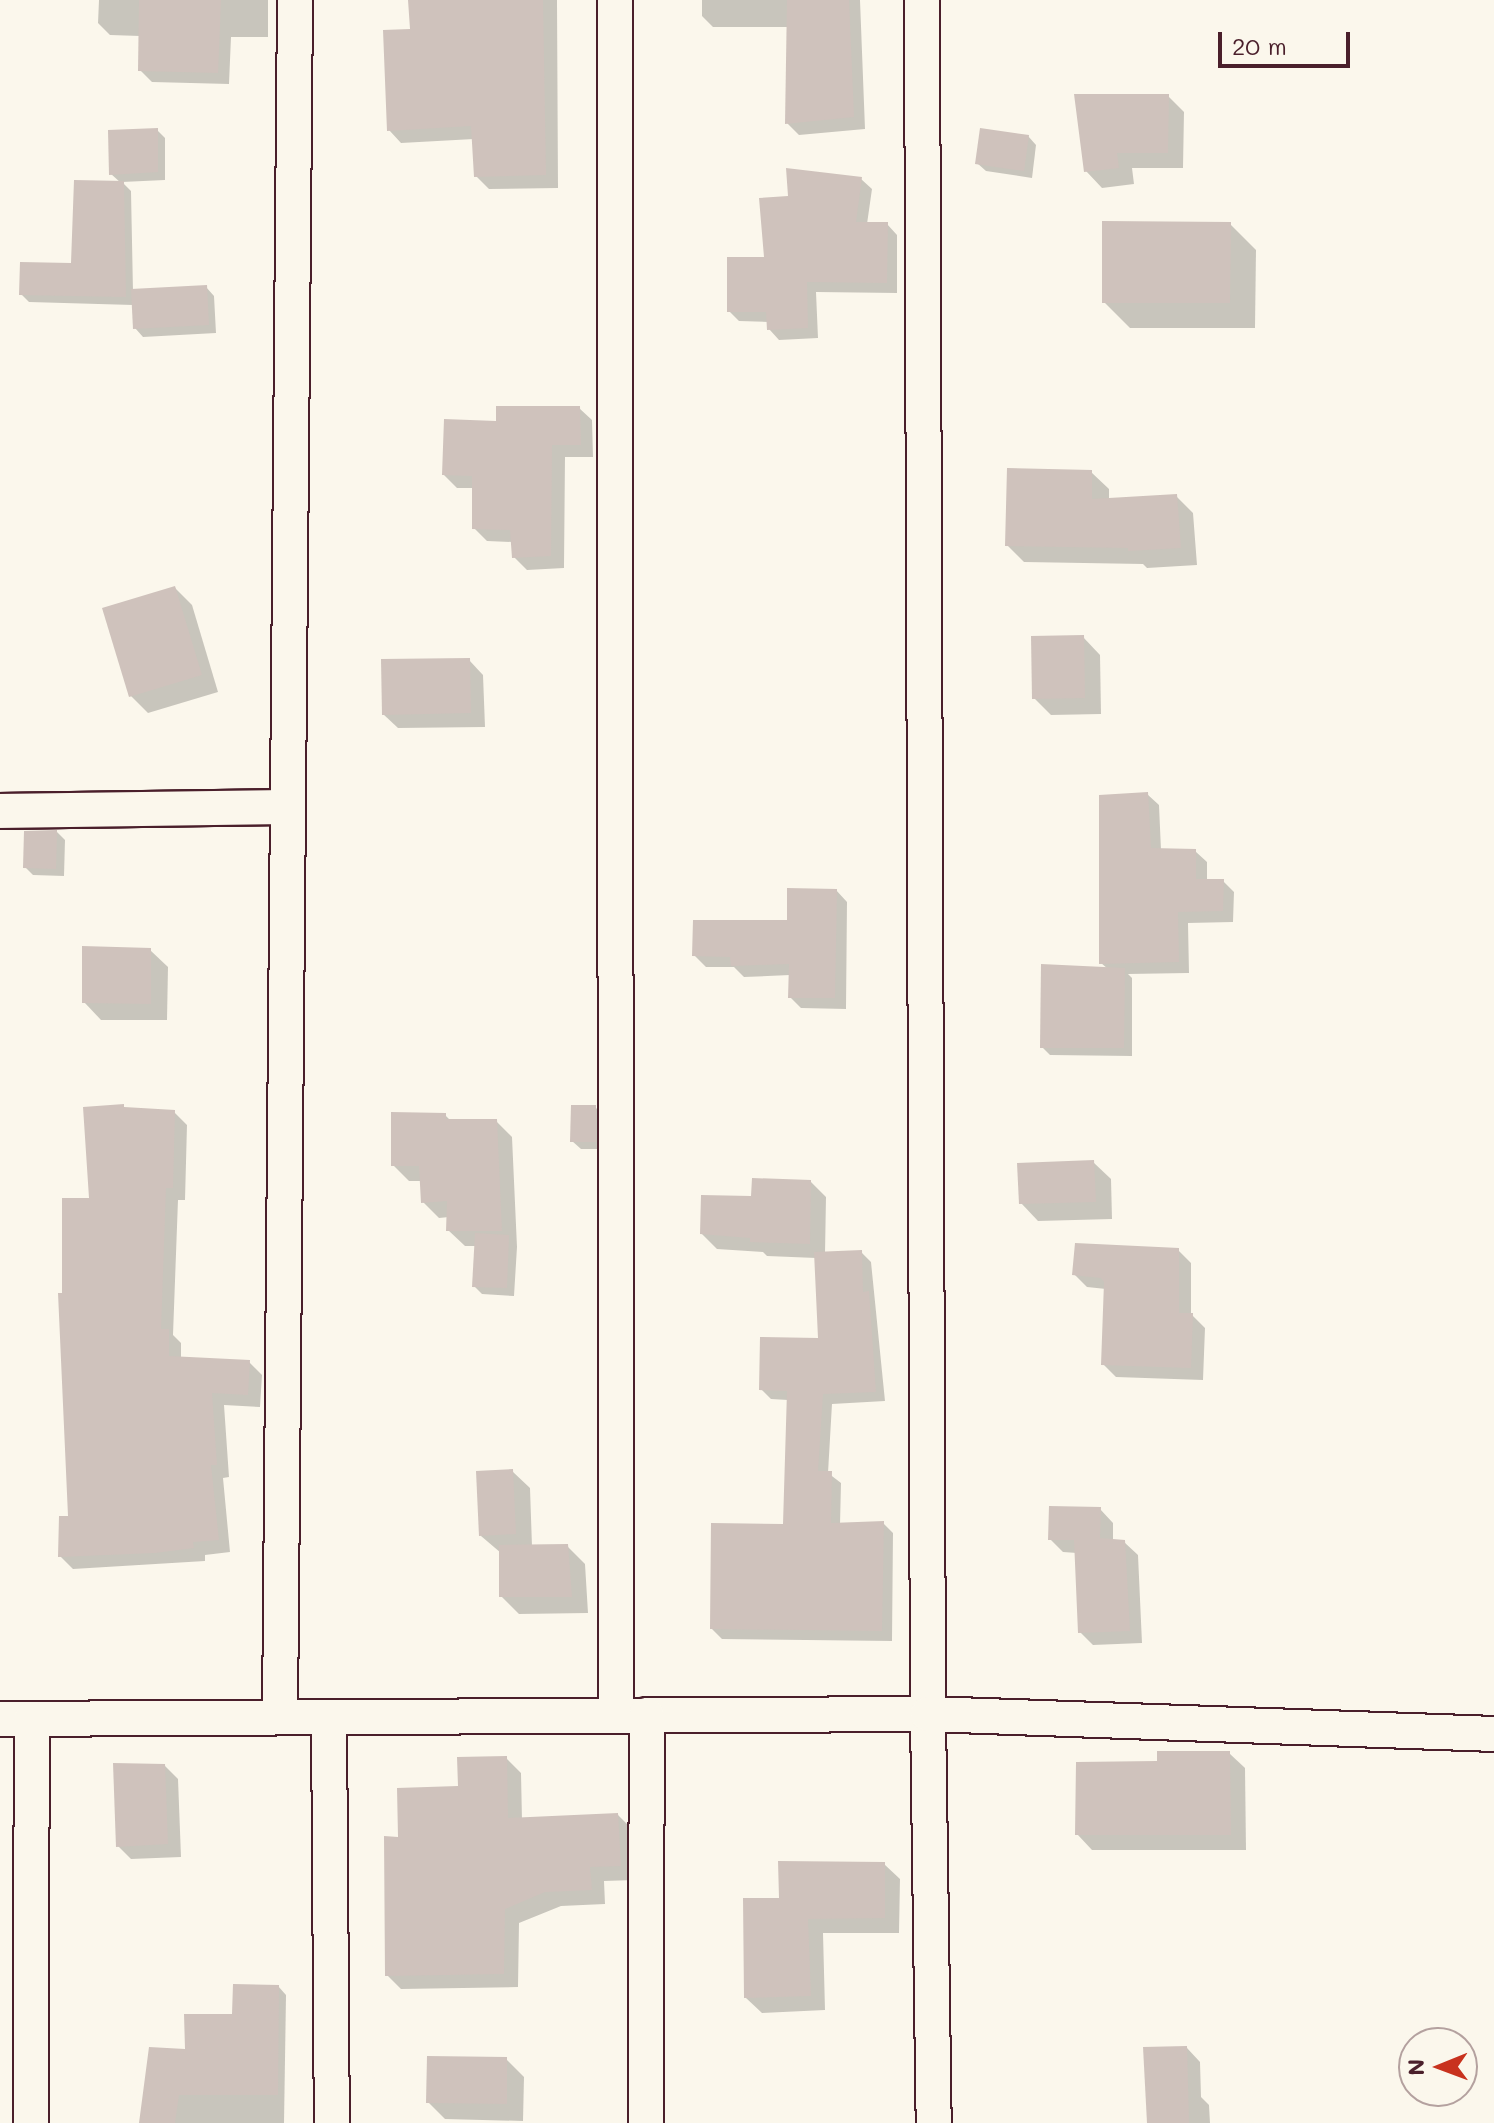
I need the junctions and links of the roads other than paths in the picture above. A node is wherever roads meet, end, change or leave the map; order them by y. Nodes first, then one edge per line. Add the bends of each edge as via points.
1 (295, 0) edge
2 (615, 0) edge
3 (922, 0) edge
4 (287, 807) junction
5 (0, 811) edge
6 (928, 1714) junction
7 (631, 1715) junction
8 (280, 1717) junction
9 (329, 1717) junction
10 (16, 1719) edge
11 (1494, 1734) edge
12 (31, 2123) edge
13 (332, 2123) edge
14 (646, 2123) edge
15 (934, 2123) edge

1 - 4 street
2 - 7 street
3 - 6 street
4 - 5 street
4 - 8 street
6 - 7 street
6 - 11 street
6 - 15 street
7 - 9 street
7 - 14 street
8 - 9 street
8 - 10 street
9 - 13 street
10 - 12 street

